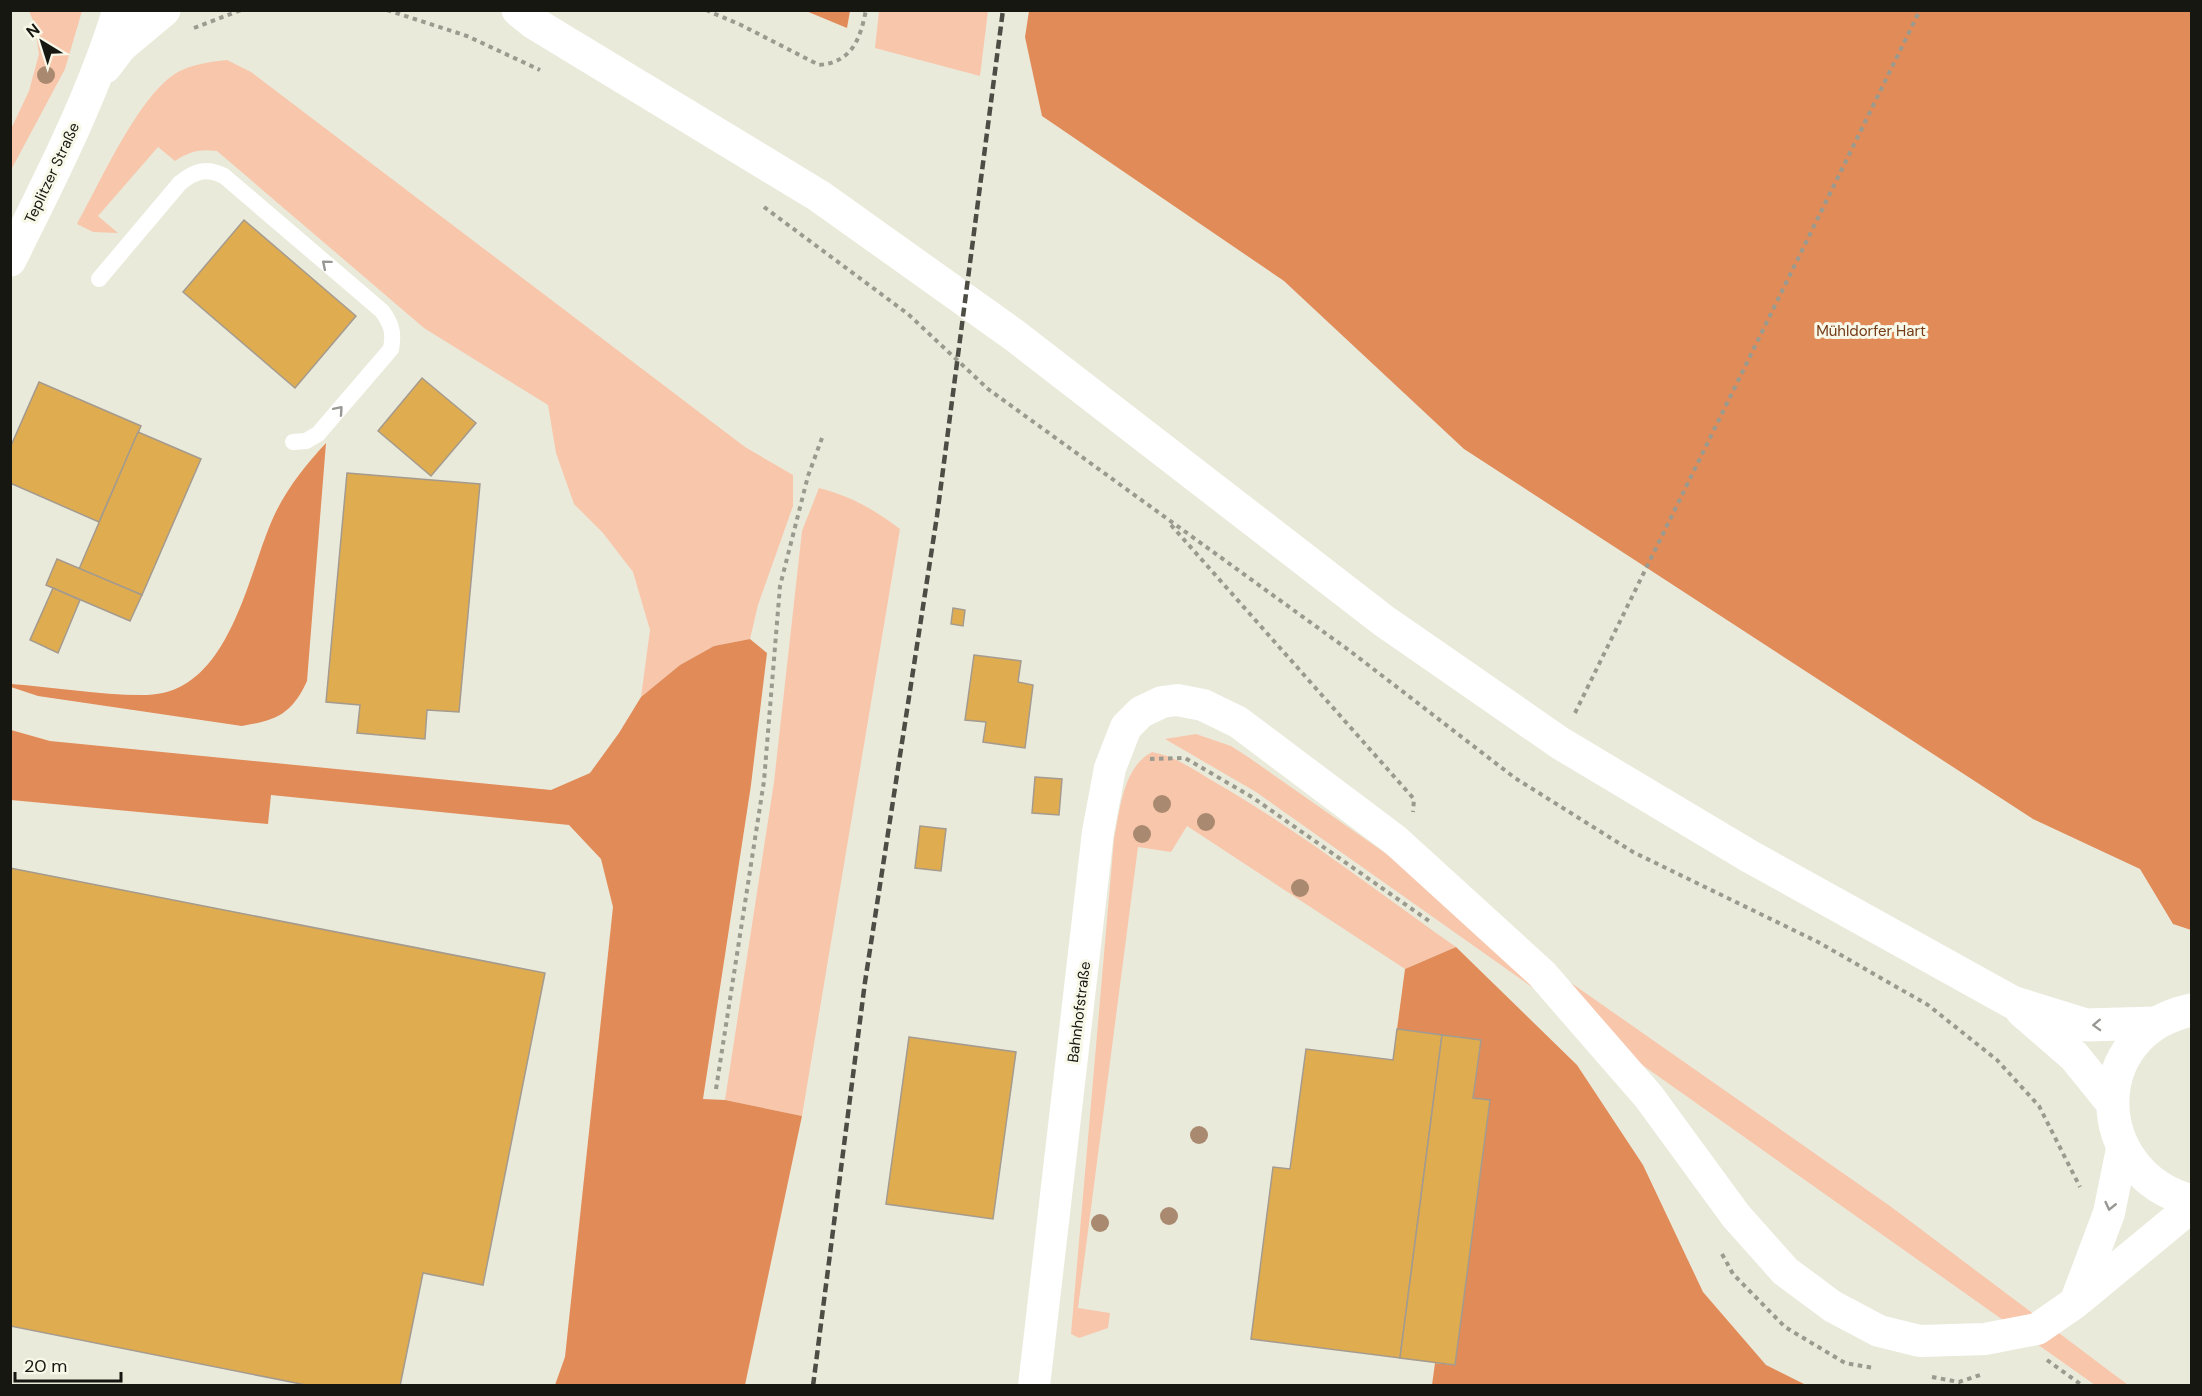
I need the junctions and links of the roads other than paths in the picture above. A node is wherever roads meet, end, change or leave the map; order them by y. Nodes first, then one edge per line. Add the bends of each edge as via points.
1 (118, 10) edge
2 (163, 11) edge
3 (519, 15) edge
4 (91, 86) junction
5 (10, 260) edge
6 (99, 279) dead end
7 (293, 442) dead end
8 (2012, 1002) junction
9 (2192, 1010) edge
10 (2156, 1023) junction
11 (2112, 1103) junction
12 (2122, 1149) junction
13 (2192, 1201) edge
14 (2192, 1206) edge
15 (2076, 1302) junction
16 (1034, 1386) edge

1 - 4 main road, Teplitzer Straße
2 - 4 main road, Teplitzer Straße via 121,46
3 - 8 main road via 819,196 1014,335 1384,621 1560,743 1749,856
4 - 5 main road, Teplitzer Straße via 55,171
7 -> 6 lane via 306,441 318,434 391,350 391,323 382,311 224,176 211,170 193,173 180,183
10 -> 8 main road via 2086,1025
8 - 11 main road via 2074,1056
9 - 10 main road
10 - 11 main road via 2124,1058 2115,1080
11 - 12 main road
12 - 13 main road via 2135,1169 2152,1184
12 -> 15 street via 2109,1213
14 - 15 street, Bahnhofstraße
15 - 16 street, Bahnhofstraße via 2037,1329 1985,1339 1920,1341 1879,1331 1832,1306 1785,1271 1736,1216 1649,1097 1542,974 1395,840 1238,722 1203,705 1177,700 1141,712 1126,727 1110,768 1098,832

